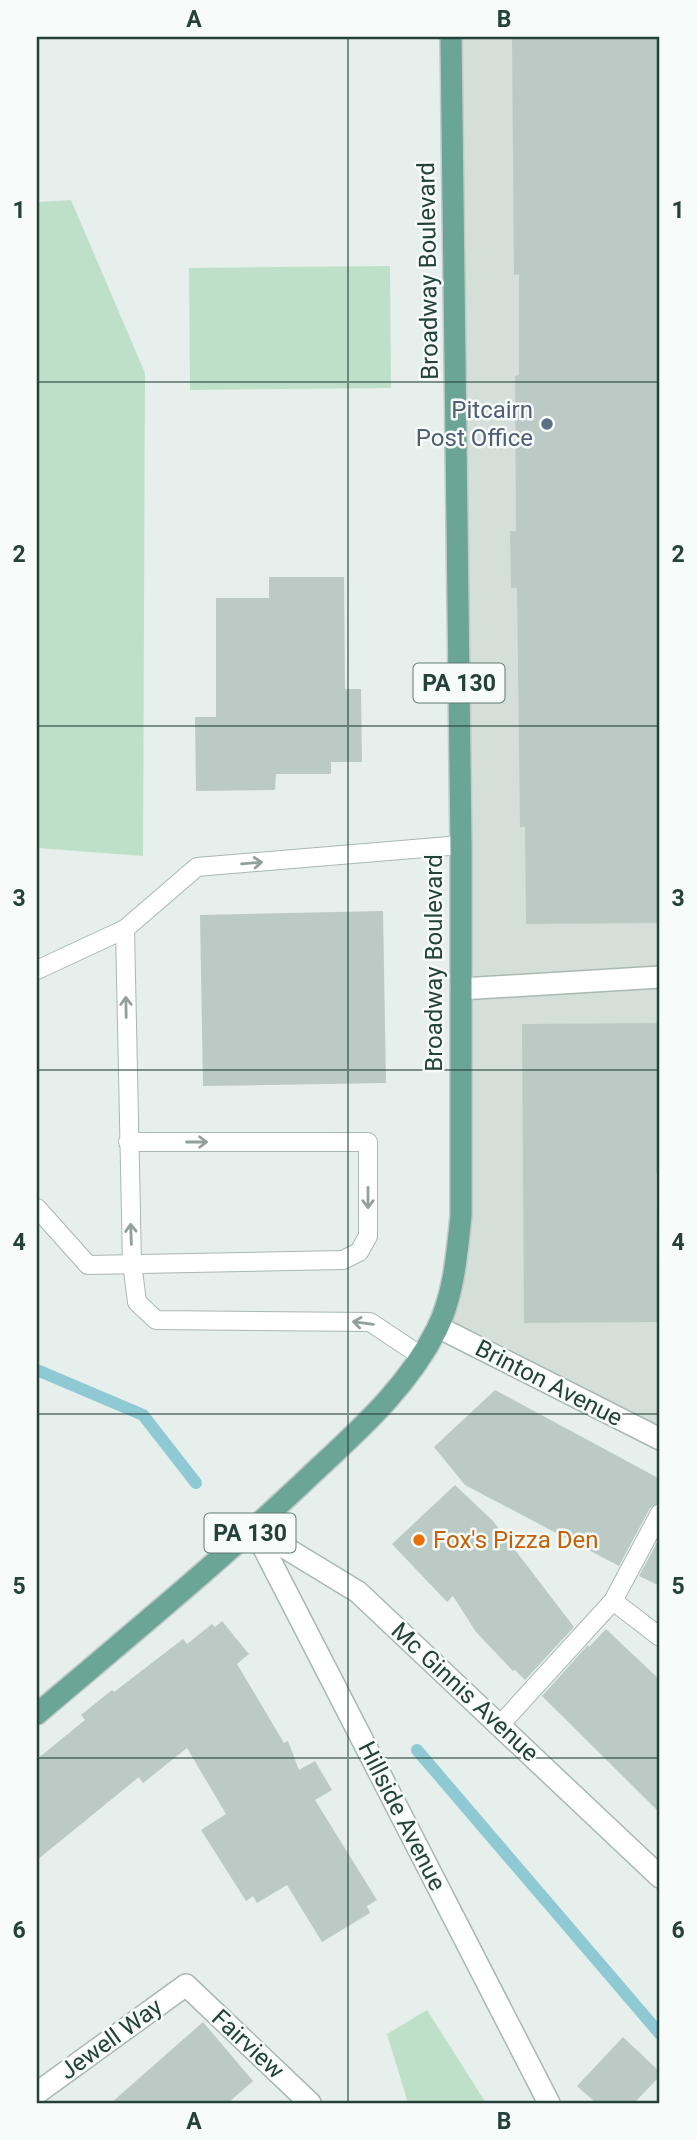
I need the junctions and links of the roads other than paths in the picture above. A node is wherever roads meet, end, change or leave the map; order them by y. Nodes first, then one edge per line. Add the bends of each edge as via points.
1 (451, 37) edge
2 (461, 845) junction
3 (125, 929) junction
4 (37, 970) edge
5 (660, 977) edge
6 (461, 989) junction
7 (128, 1142) junction
8 (37, 1208) edge
9 (132, 1263) junction
10 (438, 1327) junction
11 (421, 1356) junction
12 (660, 1439) edge
13 (660, 1513) edge
14 (254, 1529) junction
15 (613, 1601) junction
16 (660, 1637) edge
17 (37, 1714) edge
18 (500, 1725) junction
19 (660, 1877) edge
20 (186, 1986) joint
21 (37, 2094) edge
22 (310, 2103) edge
23 (549, 2103) edge

1 - 2 main road, Broadway Boulevard / PA 130
3 -> 2 lane via 197,867
2 - 6 main road, Broadway Boulevard / PA 130
3 - 4 lane
7 -> 3 lane
5 - 6 street
6 - 10 main road, Broadway Boulevard / PA 130 via 461,1216 455,1270
9 -> 7 lane
7 -> 9 lane via 368,1142 368,1236 359,1252 343,1260
8 - 9 lane via 88,1265
11 -> 9 lane via 370,1322 156,1320 138,1302
10 - 11 main road, Broadway Boulevard / PA 130
10 - 12 street, Brinton Avenue
11 - 14 main road, Broadway Boulevard / PA 130 via 382,1408
13 - 15 lane
14 - 17 main road, Broadway Boulevard / PA 130
14 - 18 street, Mc Ginnis Avenue via 358,1592
14 - 23 street, Hillside Avenue
15 - 16 lane
15 - 18 lane
18 - 19 street, Mc Ginnis Avenue
20 - 21 street, Jewell Way
20 - 22 street, Fairview

